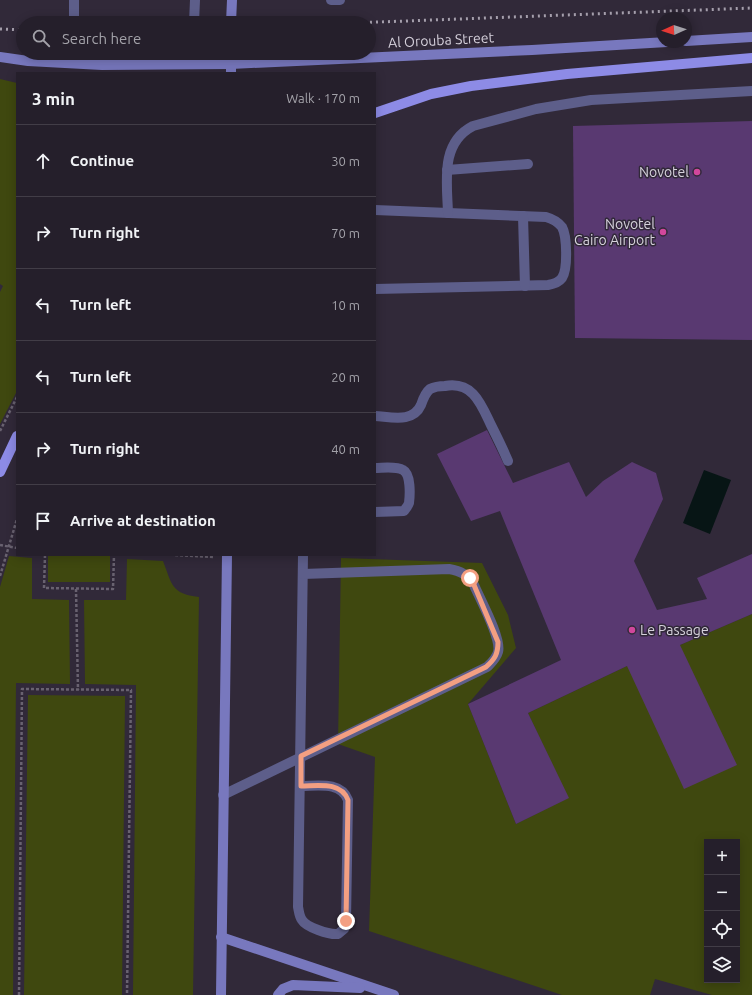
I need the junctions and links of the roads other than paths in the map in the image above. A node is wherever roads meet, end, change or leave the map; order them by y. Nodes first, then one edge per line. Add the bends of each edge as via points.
1 (74, 0) edge
2 (195, 0) edge
3 (232, 0) edge
4 (331, 0) edge
5 (340, 0) edge
6 (74, 16) edge
7 (194, 16) edge
8 (232, 16) edge
9 (752, 37) edge
10 (692, 41) edge
11 (656, 43) edge
12 (0, 57) edge
13 (752, 58) edge
14 (16, 59) edge
15 (376, 59) edge
16 (21, 60) edge
17 (365, 60) edge
18 (231, 68) edge
19 (752, 91) edge
20 (376, 113) edge
21 (528, 164) dead end
22 (447, 170) junction
23 (376, 210) edge
24 (448, 213) junction
25 (523, 216) junction
26 (525, 286) junction
27 (376, 289) edge
28 (376, 416) edge
29 (16, 438) edge
30 (508, 461) dead end
31 (376, 468) edge
32 (0, 472) edge
33 (376, 512) edge
34 (227, 556) edge
35 (303, 556) edge
36 (303, 574) junction
37 (301, 756) junction
38 (301, 786) junction
39 (224, 795) junction
40 (221, 937) junction
41 (374, 988) junction
42 (221, 995) edge
43 (278, 995) edge
44 (394, 995) edge

1 - 6 lane
2 - 7 lane
3 - 8 main road
4 - 5 lane
9 - 10 main road
11 - 15 main road, Al Orouba Street
12 - 14 main road, Al Orouba Street
13 - 20 main road via 566,74 472,86 431,94
16 - 18 main road, Al Orouba Street
17 - 18 main road, Al Orouba Street
19 - 22 lane via 591,100 564,103 504,117 473,126 460,135 450,150
21 - 22 lane
22 - 24 lane
23 - 24 lane
24 - 25 lane
25 - 26 lane
25 - 26 lane via 546,217 561,226 565,235 566,269 557,283
26 - 27 lane
28 - 30 lane via 411,417 418,411 430,389 450,385 465,388 480,401
29 - 32 main road
31 - 33 lane via 402,469 406,472 409,476 409,502 404,511
34 - 39 main road
35 - 36 lane
36 - 37 lane
36 - 37 lane via 456,570 464,573 474,585 498,642 498,652 486,667
37 - 38 lane
37 - 39 lane
38 - 38 lane via 299,914 309,926 338,934 344,929 346,921 348,800 344,791 334,787
39 - 40 main road
40 - 41 main road
40 - 42 main road
41 - 43 main road via 293,985 283,989
41 - 44 main road

